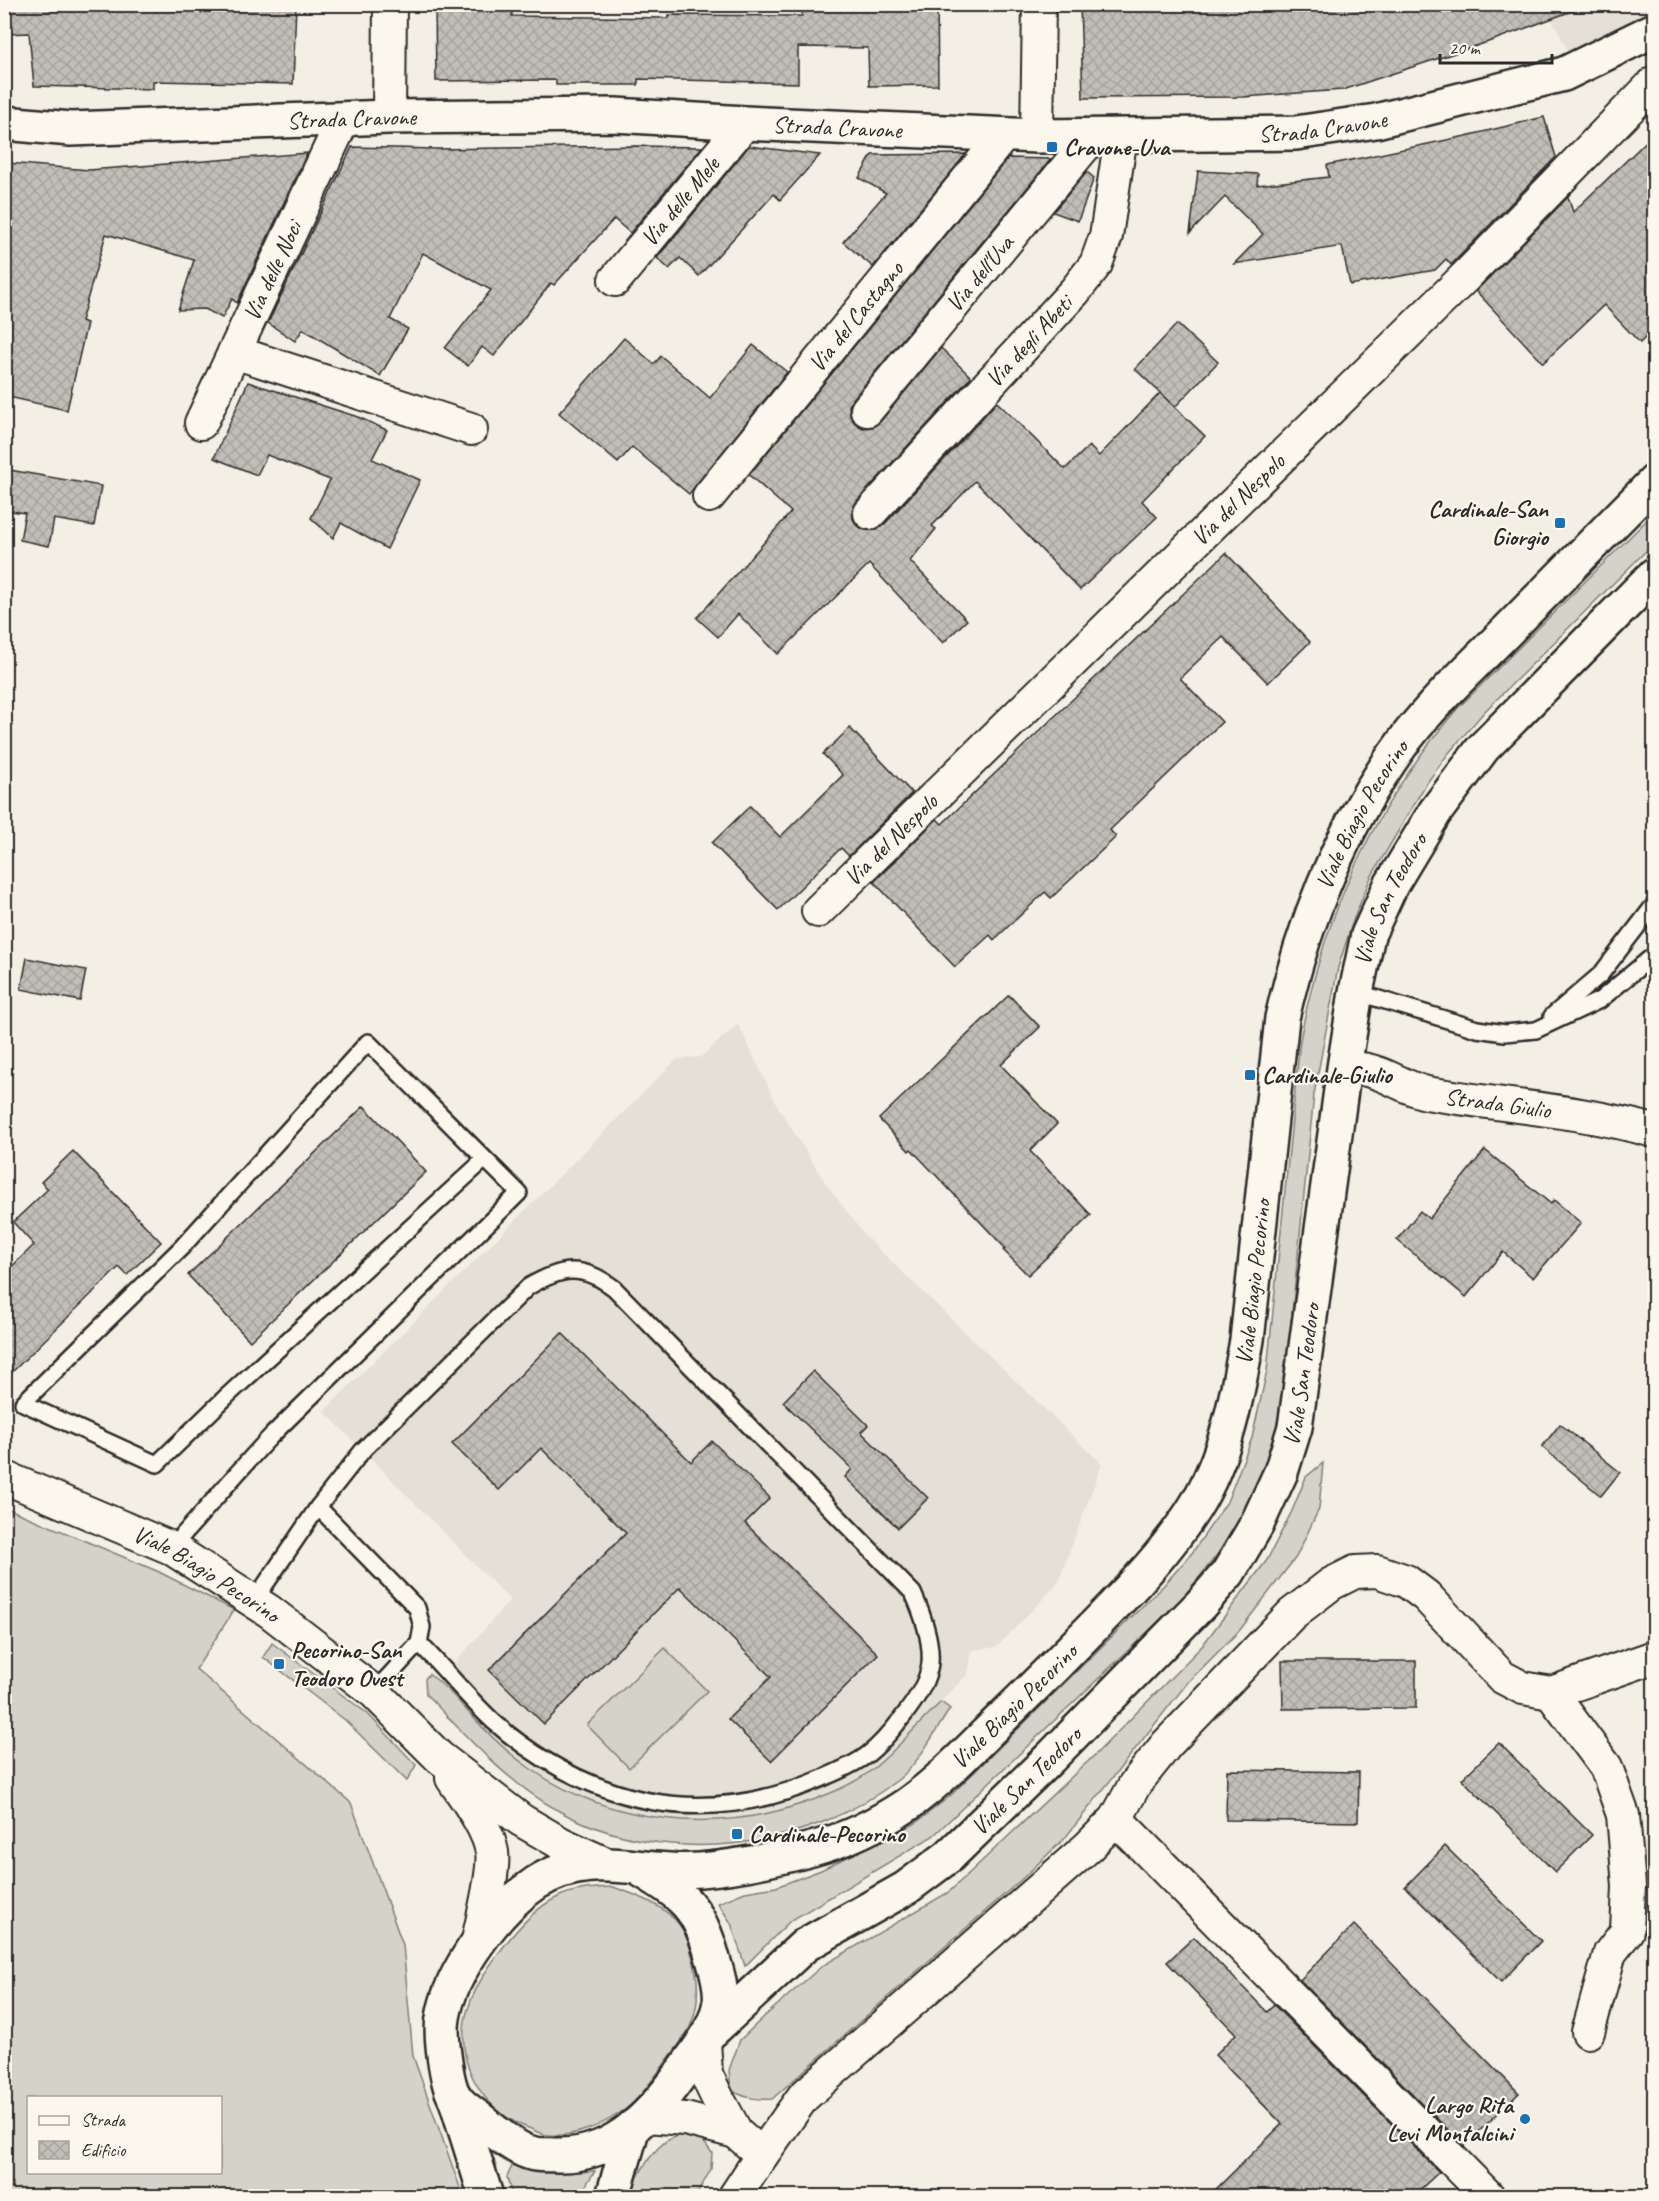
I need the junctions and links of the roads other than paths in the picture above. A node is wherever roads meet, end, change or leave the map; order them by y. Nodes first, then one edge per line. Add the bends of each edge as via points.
1 (390, 4) edge
2 (1039, 4) edge
3 (1654, 30) edge
4 (1654, 83) edge
5 (389, 117) junction
6 (343, 120) junction
7 (4, 123) edge
8 (745, 123) junction
9 (1004, 135) junction
10 (1037, 136) junction
11 (1107, 136) junction
12 (615, 280) dead end
13 (234, 352) junction
14 (867, 410) dead end
15 (201, 423) dead end
16 (471, 429) dead end
17 (1654, 482) edge
18 (709, 496) dead end
19 (870, 513) dead end
20 (1654, 575) edge
21 (1654, 905) edge
22 (818, 911) dead end
23 (1654, 955) edge
24 (1356, 992) junction
25 (1536, 1030) junction
26 (1344, 1068) junction
27 (1654, 1131) edge
28 (485, 1159) junction
29 (4, 1477) edge
30 (318, 1507) junction
31 (171, 1548) junction
32 (254, 1601) junction
33 (419, 1643) junction
34 (1654, 1657) edge
35 (374, 1692) junction
36 (1551, 1693) junction
37 (439, 1757) junction
38 (1116, 1820) junction
39 (604, 1863) junction
40 (638, 1868) junction
41 (478, 1941) junction
42 (1588, 2032) dead end
43 (708, 2036) junction
44 (455, 2097) junction
45 (640, 2122) junction
46 (735, 2132) junction
47 (762, 2155) junction
48 (486, 2196) edge
49 (613, 2196) edge
50 (735, 2196) edge
51 (1488, 2196) edge

1 - 5 street
2 - 10 street
3 - 11 main road, Strada Cravone via 1564,74 1376,121 1296,133
4 - 22 street, Via del Nespolo via 1465,277
5 - 6 main road, Strada Cravone
5 - 8 main road, Strada Cravone via 615,115
6 - 7 main road, Strada Cravone via 71,129
6 - 13 street, Via delle Noci
8 - 9 main road, Strada Cravone
8 - 12 street, Via delle Mele
9 - 10 main road, Strada Cravone
9 - 18 street, Via del Castagno
10 - 11 main road, Strada Cravone
11 - 14 street, Via dell'Uva
11 - 19 street, Via degli Abeti via 1106,236 1096,264
13 - 15 street, Via delle Noci
13 - 16 street
17 - 40 main road, Viale Biagio Pecorino via 1415,728 1370,792 1336,854 1293,970 1282,1018 1247,1340 1230,1423 1197,1505 1166,1548 1042,1680 908,1804 862,1830 815,1848 698,1870
20 - 24 main road, Viale San Teodoro via 1483,748 1435,812 1391,885 1368,935
21 - 25 lane via 1601,974
23 - 25 lane via 1600,1000
24 - 25 lane via 1477,1029 1504,1033
24 - 26 main road, Viale San Teodoro
26 - 27 street, Strada Giulio via 1368,1070 1424,1092 1576,1113
26 - 43 main road, Viale San Teodoro via 1295,1427 1281,1472 1228,1573 1150,1657 949,1856 906,1887 805,1945
28 - 28 lane via 368,1042 182,1247 23,1403 158,1464
28 - 31 lane via 519,1193 272,1435
29 - 31 street, Viale Biagio Pecorino
30 - 32 lane
30 - 33 lane via 417,1608 422,1627
30 - 33 lane via 363,1450 528,1287 566,1270 584,1272 614,1288 913,1593 928,1639 930,1663 925,1683 912,1706 867,1755 791,1792 709,1806 640,1800 566,1773 493,1720
31 - 32 street, Viale Biagio Pecorino
32 - 35 street, Viale Biagio Pecorino
33 - 35 lane
34 - 36 street
35 - 37 street, Viale Biagio Pecorino
36 - 38 street via 1523,1688 1502,1677 1426,1596 1406,1581 1377,1571 1355,1572 1331,1584 1292,1614 1167,1744 1135,1784
36 - 42 street via 1606,1767 1623,1815 1629,1886 1627,1931 1610,1953
37 - 39 street via 521,1820
37 - 41 street via 479,1818 492,1852 492,1872
38 - 47 street via 803,2097
38 - 51 street
39 - 40 main road, Viale Biagio Pecorino
39 - 41 main road, Viale Biagio Pecorino via 577,1866 540,1880 515,1899
40 - 43 main road via 670,1888 702,1922 721,1999
41 - 44 main road, Viale Biagio Pecorino via 453,1988 442,2019 444,2060
43 - 45 main road via 670,2089
43 - 46 street via 706,2074
44 - 45 main road via 493,2131 530,2153 580,2156 610,2143
44 - 48 main road, Viale Biagio Pecorino
45 - 46 street via 685,2119
45 - 49 main road
46 - 47 street
47 - 50 street

